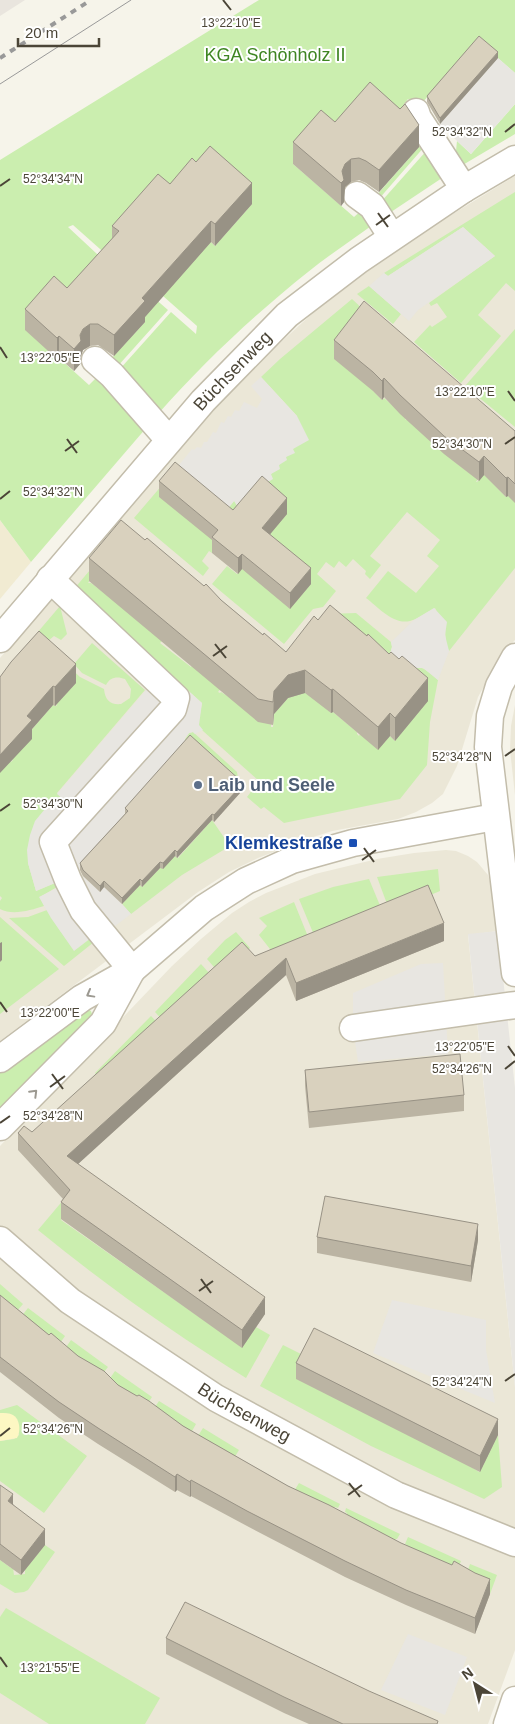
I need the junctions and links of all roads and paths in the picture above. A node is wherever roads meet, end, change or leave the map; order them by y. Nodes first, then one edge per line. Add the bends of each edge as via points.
1 (416, 112) dead end
2 (515, 159) edge
3 (464, 189) junction
4 (357, 194) dead end
5 (392, 238) junction
6 (94, 360) dead end
7 (169, 440) junction
8 (50, 579) junction
9 (0, 639) edge
10 (515, 657) edge
11 (495, 817) junction
12 (132, 970) junction
13 (515, 973) edge
14 (515, 1004) edge
15 (353, 1028) dead end
16 (0, 1059) edge
17 (0, 1127) edge
18 (0, 1240) edge
19 (515, 1543) edge
20 (515, 1700) edge
21 (506, 1724) edge

1 - 3 street
2 - 3 street, Büchsenweg
3 - 5 street, Büchsenweg
4 - 5 street via 372,206
5 - 7 street, Büchsenweg via 287,316
6 - 7 street via 112,375
7 - 8 street, Büchsenweg
8 - 9 street, Büchsenweg
8 - 12 street via 176,698 172,709 53,842 83,910
10 - 11 street via 499,686 490,716 488,747
11 - 12 street via 353,843 292,860 246,881 204,908
11 - 13 street
12 -> 16 street via 82,998
17 -> 12 street via 103,1023
14 - 15 street
18 - 19 street, Büchsenweg via 70,1301 216,1398 396,1495
20 - 21 street

